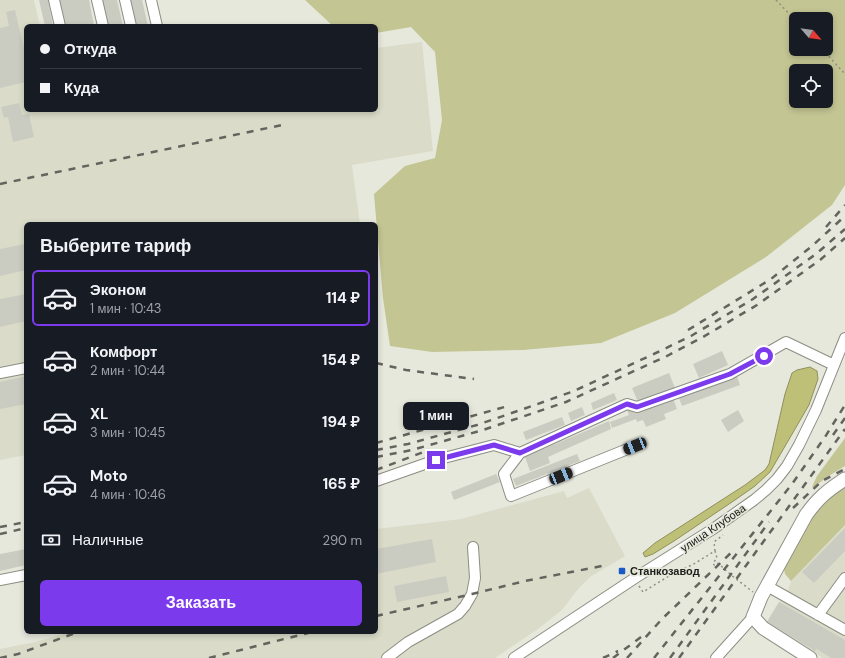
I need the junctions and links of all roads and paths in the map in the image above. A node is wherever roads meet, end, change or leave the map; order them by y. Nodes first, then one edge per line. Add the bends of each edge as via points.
1 (54, 0) edge
2 (97, 0) edge
3 (125, 0) edge
4 (151, 0) edge
5 (776, 0) edge
6 (789, 14) edge
7 (60, 24) edge
8 (103, 24) edge
9 (131, 24) edge
10 (157, 24) edge
11 (828, 56) edge
12 (845, 74) edge
13 (845, 338) edge
14 (834, 365) junction
15 (24, 368) edge
16 (0, 373) edge
17 (635, 446) dead end
18 (520, 453) junction
19 (845, 479) edge
20 (378, 480) edge
21 (723, 535) dead end
22 (474, 547) dead end
23 (715, 551) junction
24 (24, 575) edge
25 (845, 578) edge
26 (0, 580) edge
27 (638, 584) dead end
28 (764, 592) junction
29 (818, 615) junction
30 (752, 617) junction
31 (845, 630) edge
32 (717, 657) edge
33 (387, 658) edge
34 (514, 658) edge
35 (810, 658) edge

1 - 7 street
2 - 8 street
3 - 9 street
4 - 10 street
5 - 6 path
11 - 12 path
13 - 14 street, улица Клубова
14 - 18 street via 786,342 730,374 637,407 627,404
14 - 34 street, улица Клубова via 799,446 787,466 766,490 713,529
15 - 16 street
17 - 18 street via 511,496 504,474
18 - 20 street via 494,445 436,460
19 - 28 main road via 815,502
21 - 23 path via 714,542
22 - 33 street via 475,578 472,594 465,606 458,614 408,642
23 - 27 path via 643,592
23 - 28 path via 717,558 714,565 719,564 731,575
24 - 26 street
25 - 29 street
28 - 29 street
28 - 30 main road
29 - 31 street
30 - 32 street
30 - 35 main road via 763,628

